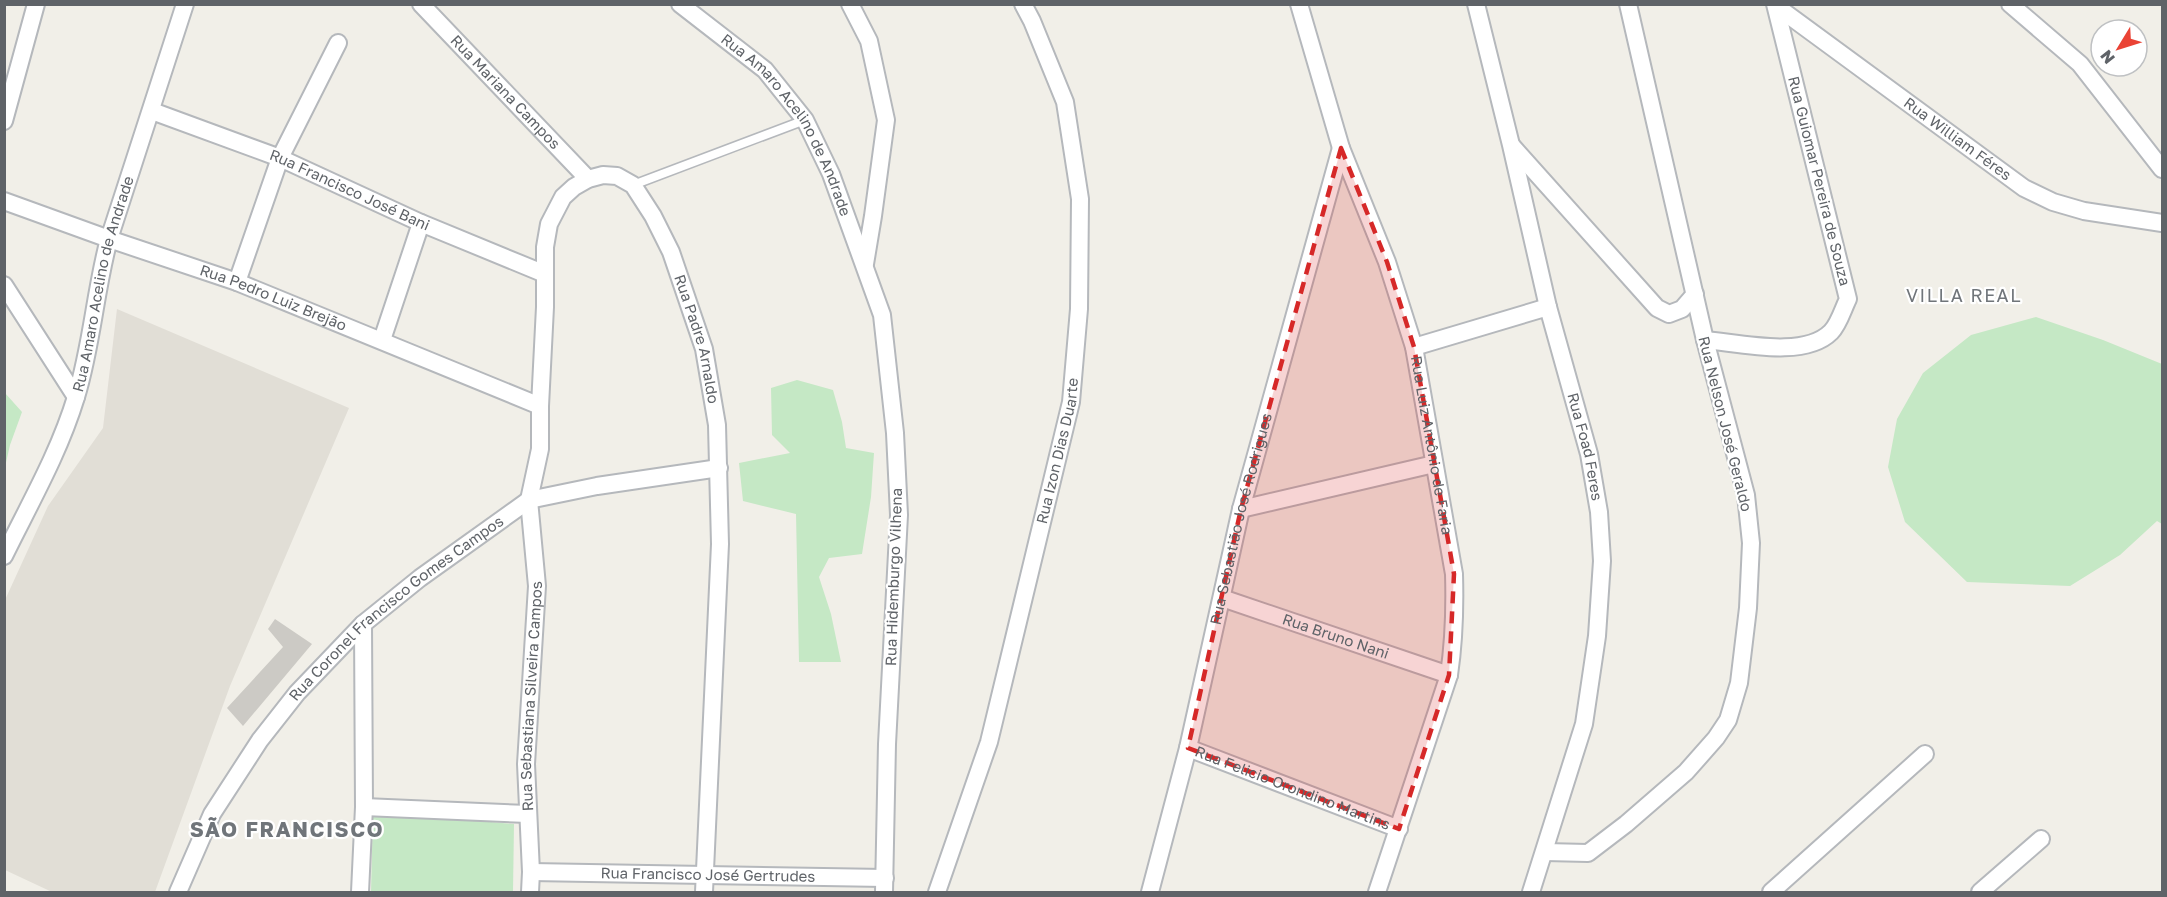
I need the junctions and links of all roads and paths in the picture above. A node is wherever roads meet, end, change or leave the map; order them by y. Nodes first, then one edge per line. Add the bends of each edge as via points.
1 (36, 4) edge
2 (185, 4) edge
3 (421, 4) edge
4 (680, 4) edge
5 (850, 4) edge
6 (1023, 4) edge
7 (1299, 4) edge
8 (1476, 4) edge
9 (1628, 4) edge
10 (2010, 4) edge
11 (1776, 5) edge
12 (338, 43) dead end
13 (152, 111) junction
14 (805, 120) junction
15 (4, 121) edge
16 (1511, 146) junction
17 (1341, 148) junction
18 (280, 159) junction
19 (2163, 168) edge
20 (588, 179) junction
21 (633, 185) junction
22 (4, 201) edge
23 (421, 223) junction
24 (2163, 223) edge
25 (109, 239) junction
26 (864, 265) junction
27 (545, 274) junction
28 (237, 282) junction
29 (4, 285) edge
30 (1695, 294) junction
31 (1548, 307) junction
32 (382, 340) junction
33 (1705, 340) junction
34 (1414, 347) junction
35 (76, 397) junction
36 (540, 406) junction
37 (1434, 465) junction
38 (719, 468) junction
39 (529, 500) junction
40 (1241, 510) junction
41 (4, 556) edge
42 (1222, 598) junction
43 (363, 624) junction
44 (1449, 675) junction
45 (1188, 748) junction
46 (1925, 754) dead end
47 (364, 807) junction
48 (528, 814) junction
49 (1399, 829) junction
50 (2041, 839) dead end
51 (1545, 852) junction
52 (531, 872) junction
53 (703, 873) junction
54 (884, 885) edge
55 (178, 892) edge
56 (360, 892) edge
57 (530, 892) edge
58 (704, 892) edge
59 (937, 892) edge
60 (1150, 892) edge
61 (1377, 892) edge
62 (1531, 892) edge
63 (1771, 892) edge
64 (1980, 892) edge

1 - 15 street
2 - 13 street, Rua Amaro Acelino de Andrade
3 - 20 street, Rua Mariana Campos
4 - 14 street, Rua Amaro Acelino de Andrade via 765,70
5 - 26 street via 869,41 886,120
6 - 59 street, Rua Izon Dias Duarte via 1065,102 1080,199 1079,309 1071,402 989,742
7 - 17 street, Rua Luiz Antônio de Faria
8 - 16 street, Rua Foad Feres
9 - 30 street, Rua Nelson José Geraldo
10 - 19 street via 2080,64
11 - 24 street, Rua William Féres via 2024,188 2084,211
11 - 33 street, Rua Guiomar Pereira de Souza via 1848,299 1833,331 1814,345 1781,348
12 - 18 street
13 - 18 street, Rua Francisco José Bani
13 - 25 street, Rua Amaro Acelino de Andrade
14 - 21 lane
14 - 26 street, Rua Amaro Acelino de Andrade via 831,174
16 - 30 street via 1657,308 1669,314 1682,309
16 - 31 street, Rua Foad Feres
17 - 34 street, Rua Luiz Antônio de Faria via 1388,262
17 - 40 street, Rua Sebastião José Rodrigues
18 - 23 street, Rua Francisco José Bani
18 - 28 street
20 - 21 street via 617,176
20 - 27 street via 563,197 549,224
21 - 38 street, Rua Padre Arnaldo via 671,252 704,350 717,425
22 - 25 street, Rua Pedro Luiz Brejão
23 - 27 street, Rua Francisco José Bani
23 - 32 street
25 - 28 street, Rua Pedro Luiz Brejão
25 - 35 street, Rua Amaro Acelino de Andrade
26 - 54 street, Rua Hidemburgo Vilhena via 882,315 899,515
27 - 36 street
28 - 32 street, Rua Pedro Luiz Brejão
29 - 35 street
30 - 33 street, Rua Nelson José Geraldo
31 - 34 street
31 - 51 street, Rua Foad Feres via 1589,454 1602,561 1597,636 1584,724
32 - 36 street, Rua Pedro Luiz Brejão
33 - 51 street, Rua Nelson José Geraldo via 1746,495 1751,543 1739,683 1728,720 1686,772 1588,853
34 - 37 street, Rua Luiz Antônio de Faria
35 - 41 street, Rua Amaro Acelino de Andrade via 56,451
36 - 39 street via 540,449
37 - 40 street
37 - 44 street, Rua Luiz Antônio de Faria via 1454,574
38 - 39 street, Rua Coronel Francisco Gomes Campos
38 - 53 street, Rua Padre Arnaldo via 720,544
39 - 43 street, Rua Coronel Francisco Gomes Campos
39 - 48 street, Rua Sebastiana Silveira Campos via 537,586 526,764
40 - 42 street, Rua Sebastião José Rodrigues
42 - 44 street, Rua Bruno Nani
42 - 45 street, Rua Sebastião José Rodrigues
43 - 47 street
43 - 55 street, Rua Coronel Francisco Gomes Campos via 297,693 260,740 212,814
44 - 49 street, Rua Luiz Antônio de Faria
45 - 49 street, Rua Felicio Orondino Martins
45 - 60 street, Rua Sebastião José Rodrigues
46 - 63 street
47 - 48 street
47 - 56 street
48 - 52 street, Rua Sebastiana Silveira Campos
49 - 61 street, Rua Luiz Antônio de Faria
50 - 64 street
51 - 62 street, Rua Foad Feres
52 - 53 street, Rua Francisco José Gertrudes
52 - 57 street, Rua Sebastiana Silveira Campos
53 - 54 street, Rua Francisco José Gertrudes
53 - 58 street, Rua Padre Arnaldo

